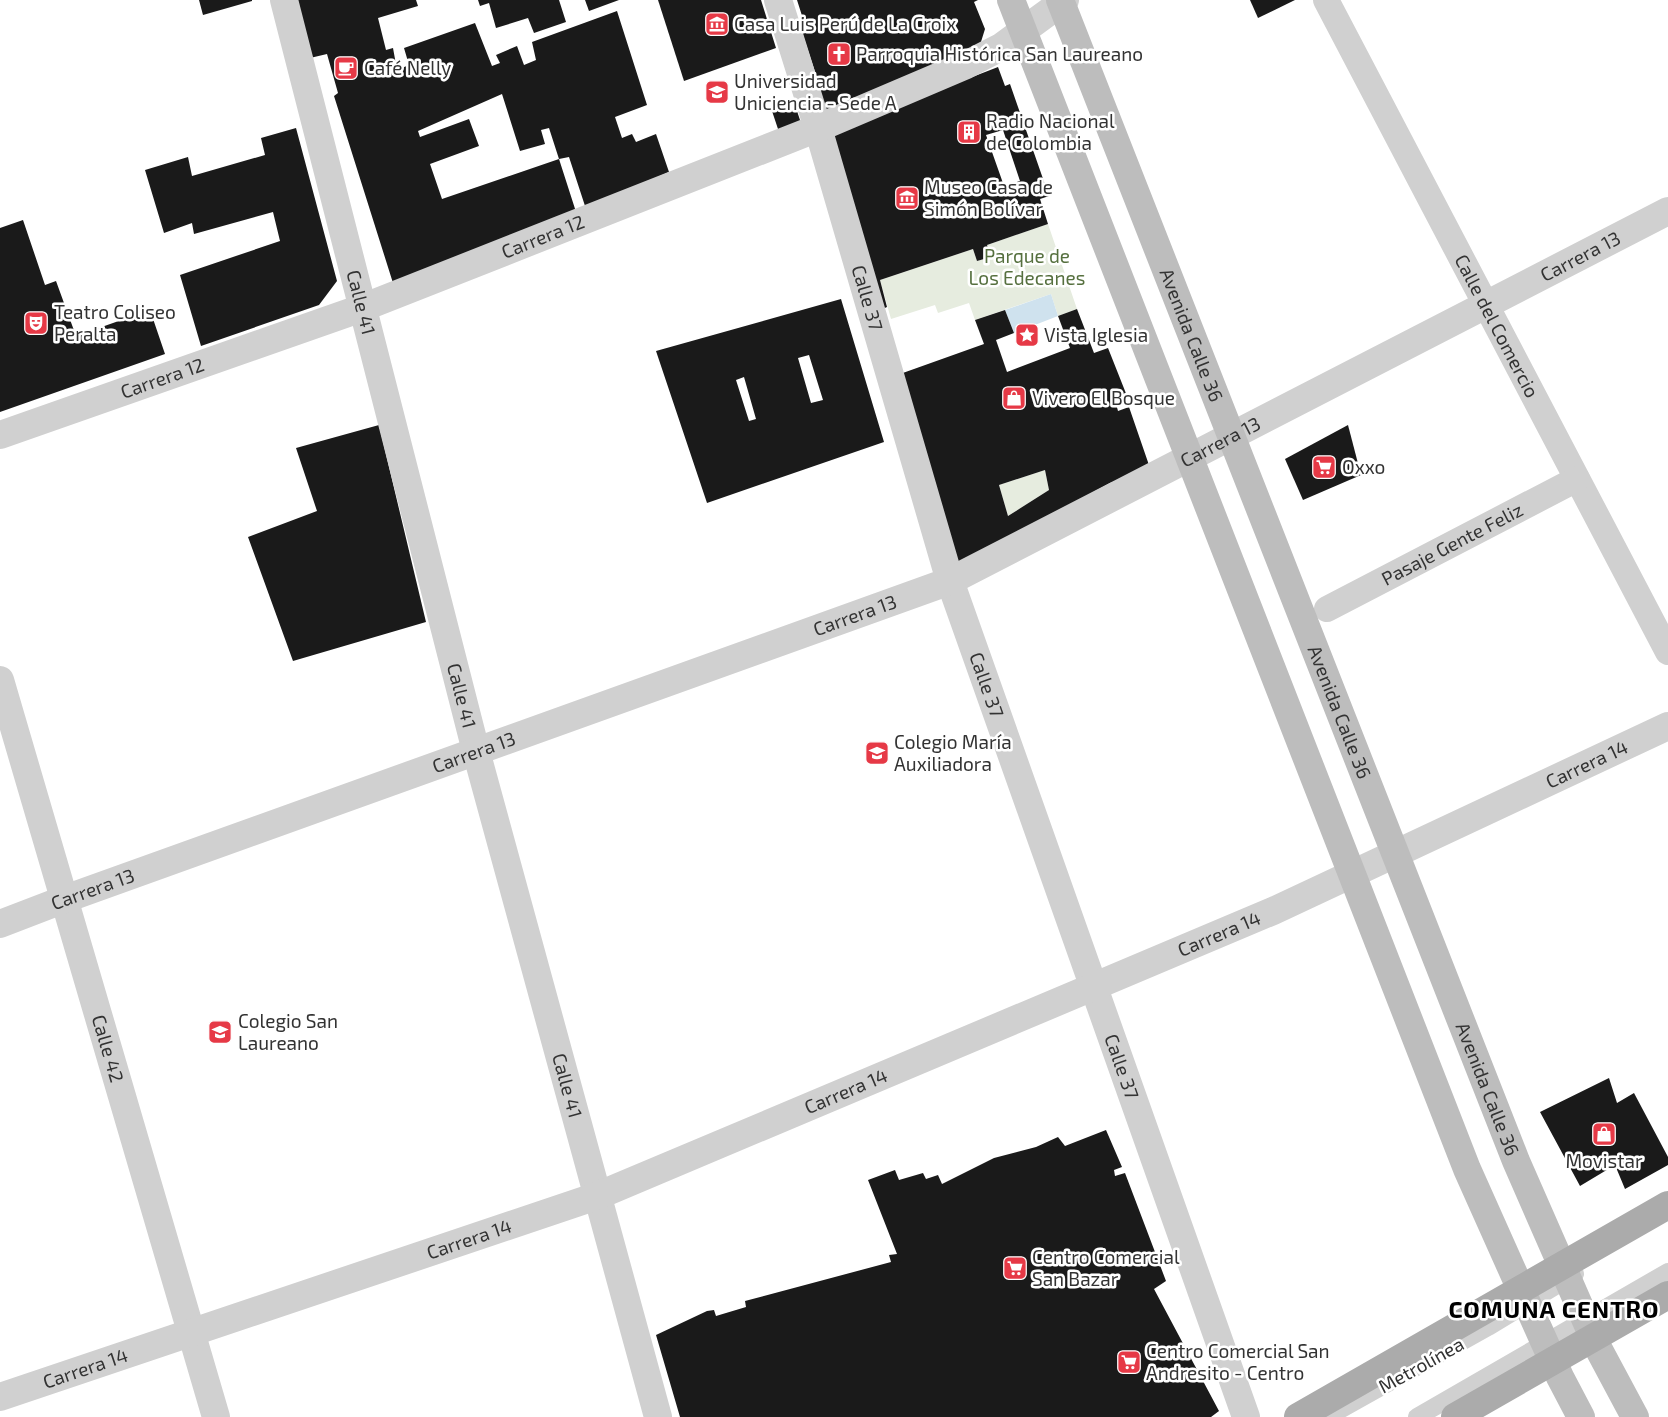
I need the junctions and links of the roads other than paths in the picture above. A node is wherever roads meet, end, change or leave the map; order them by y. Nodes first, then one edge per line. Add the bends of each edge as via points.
1 (284, 0) edge
2 (778, 0) edge
3 (1011, 0) edge
4 (1326, 0) edge
5 (1062, 1) edge
6 (1023, 32) junction
7 (818, 128) junction
8 (1668, 211) edge
9 (1486, 305) junction
10 (362, 308) junction
11 (0, 435) edge
12 (1231, 437) junction
13 (1189, 458) junction
14 (1577, 478) junction
15 (950, 582) junction
16 (1327, 609) dead end
17 (1668, 652) edge
18 (0, 680) edge
19 (1668, 726) edge
20 (476, 751) junction
21 (1396, 854) junction
22 (1352, 874) junction
23 (65, 899) junction
24 (0, 924) edge
25 (1093, 988) junction
26 (597, 1196) junction
27 (1668, 1205) edge
28 (1668, 1218) edge
29 (1565, 1272) junction
30 (1668, 1272) edge
31 (1524, 1295) junction
32 (1668, 1295) edge
33 (1590, 1329) junction
34 (192, 1332) junction
35 (1549, 1352) junction
36 (0, 1397) edge
37 (216, 1417) edge
38 (658, 1417) edge
39 (1246, 1417) edge
40 (1298, 1417) edge
41 (1327, 1417) edge
42 (1417, 1417) edge
43 (1455, 1417) edge
44 (1581, 1417) edge
45 (1634, 1417) edge

1 - 10 street, Calle 41
2 - 7 street, Calle 37
3 - 6 main road
4 - 9 street, Calle del Comercio
5 - 6 street, Carrera 12
5 - 12 main road, Avenida Calle 36
6 - 7 street, Carrera 12 via 966,65
6 - 13 main road
7 - 10 street, Carrera 12
7 - 15 street, Calle 37
8 - 9 street, Carrera 13
9 - 12 street, Carrera 13
9 - 14 street, Calle del Comercio
10 - 11 street, Carrera 12
10 - 20 street, Calle 41
12 - 13 street, Carrera 13
12 - 21 main road, Avenida Calle 36
13 - 15 street, Carrera 13
13 - 22 main road
14 - 16 street, Pasaje Gente Feliz
14 - 17 street, Calle del Comercio
15 - 20 street, Carrera 13
15 - 25 street, Calle 37
18 - 23 street, Calle 42
19 - 21 street, Carrera 14
20 - 23 street, Carrera 13
20 - 26 street, Calle 41
21 - 22 street, Carrera 14
21 - 29 main road, Avenida Calle 36 via 1516,1161
22 - 25 street, Carrera 14
22 - 31 main road via 1468,1169
23 - 24 street, Carrera 13
23 - 34 street, Calle 42
25 - 26 street, Carrera 14
25 - 39 street, Calle 37
26 - 34 street, Carrera 14
26 - 38 street, Calle 41
27 - 29 main road
28 - 29 lane
29 - 31 main road
29 - 33 main road, Avenida Calle 36
30 - 33 lane
31 - 35 main road
31 - 40 main road
31 - 41 lane, Metrolínea via 1488,1327
32 - 33 main road
33 - 35 main road
33 - 45 main road, Avenida Calle 36
34 - 36 street, Carrera 14
34 - 37 street, Calle 42
35 - 42 lane
35 - 43 main road
35 - 44 main road

